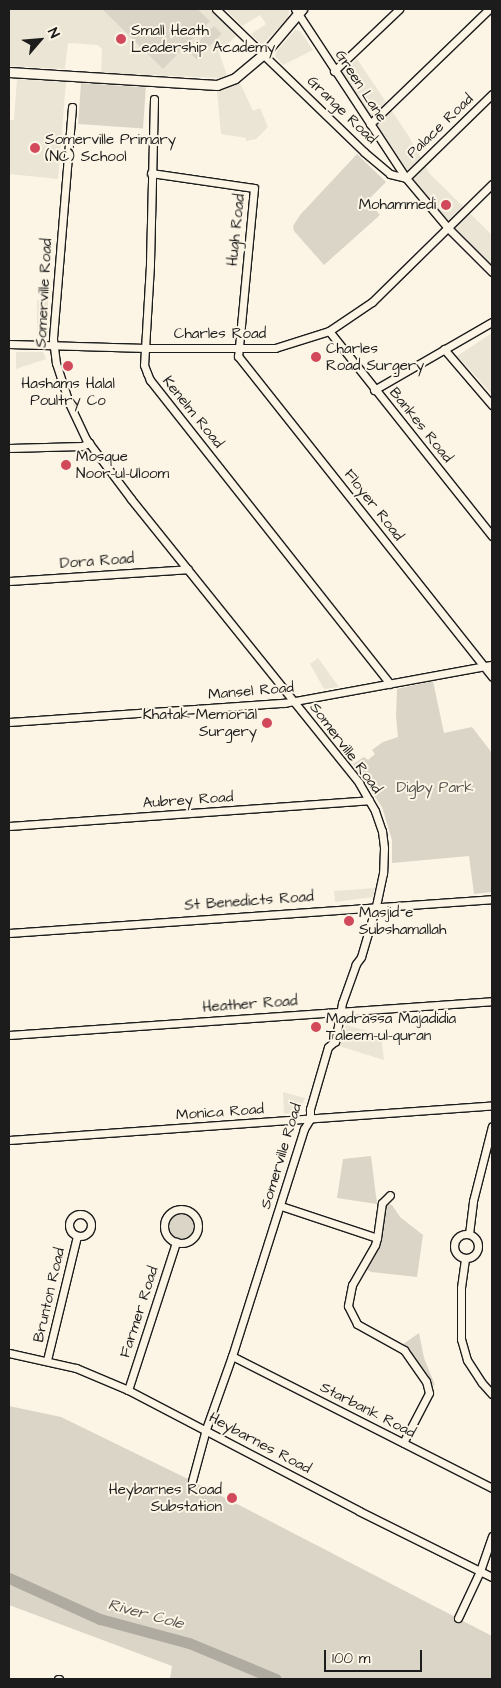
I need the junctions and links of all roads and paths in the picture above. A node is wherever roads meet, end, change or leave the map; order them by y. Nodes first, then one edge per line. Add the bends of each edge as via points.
1 (216, 9) edge
2 (399, 9) edge
3 (489, 9) edge
4 (298, 10) edge
5 (264, 54) junction
6 (334, 70) junction
7 (9, 72) edge
8 (492, 94) edge
9 (154, 99) dead end
10 (72, 107) dead end
11 (370, 124) junction
12 (152, 174) junction
13 (406, 178) junction
14 (492, 184) edge
15 (448, 228) junction
16 (492, 271) edge
17 (492, 322) edge
18 (328, 331) junction
19 (9, 344) edge
20 (53, 344) junction
21 (146, 348) junction
22 (238, 348) junction
23 (444, 349) junction
24 (374, 390) junction
25 (492, 406) edge
26 (89, 443) junction
27 (9, 448) edge
28 (492, 536) edge
29 (188, 569) junction
30 (9, 581) edge
31 (492, 665) edge
32 (484, 667) junction
33 (492, 677) edge
34 (390, 684) junction
35 (294, 702) junction
36 (9, 722) edge
37 (369, 800) junction
38 (9, 826) edge
39 (492, 899) edge
40 (376, 906) junction
41 (9, 933) edge
42 (492, 1000) edge
43 (342, 1012) junction
44 (9, 1035) edge
45 (492, 1105) edge
46 (310, 1119) junction
47 (492, 1126) edge
48 (9, 1140) edge
49 (390, 1195) dead end
50 (281, 1206) junction
51 (469, 1234) junction
52 (77, 1236) dead end
53 (377, 1238) junction
54 (176, 1242) junction
55 (465, 1258) junction
56 (9, 1353) edge
57 (232, 1356) junction
58 (47, 1360) junction
59 (128, 1390) junction
60 (492, 1394) edge
61 (206, 1430) junction
62 (403, 1443) junction
63 (192, 1481) dead end
64 (492, 1488) edge
65 (492, 1536) edge
66 (480, 1571) junction
67 (492, 1577) edge
68 (458, 1618) dead end

1 - 5 street, Grange Road
2 - 6 street
3 - 11 street
4 - 5 main road
4 - 6 street, Green Lane
5 - 7 main road via 235,78 217,85
5 - 13 street, Grange Road via 390,174
6 - 11 street, Green Lane
8 - 13 street, Palace Road
9 - 12 street, Kenelm Road
10 - 20 street, Somerville Road
11 - 13 street, Green Lane
12 - 21 street, Kenelm Road
12 - 22 street, Hugh Road via 254,188
13 - 15 street, Grange Road
14 - 15 street, Charles Road
15 - 16 street
15 - 18 street, Charles Road via 372,302
17 - 23 street
18 - 22 street, Charles Road via 275,348
18 - 24 street, Bankes Road
19 - 20 street, Charles Road
20 - 21 street, Charles Road
20 - 26 street, Somerville Road via 68,401
21 - 22 street, Charles Road
21 - 34 street, Kenelm Road via 144,365 150,380
22 - 32 street, Floyer Road via 238,356
23 - 24 street
23 - 25 street
24 - 28 street, Bankes Road
26 - 27 street via 82,446
26 - 29 street, Somerville Road
29 - 30 street, Dora Road
29 - 35 street, Somerville Road
31 - 32 street, Mansel Road
32 - 33 street, Floyer Road
32 - 34 street, Mansel Road
34 - 35 street, Mansel Road
35 - 36 street, Mansel Road
35 - 37 street, Somerville Road
37 - 38 street, Aubrey Road
37 - 40 street, Somerville Road via 382,831 384,848
39 - 40 street, St Benedicts Road
40 - 41 street, St Benedicts Road
40 - 43 street, Somerville Road via 361,958 342,1003
42 - 43 street, Heather Road
43 - 44 street, Heather Road
43 - 46 street, Somerville Road via 335,1041 328,1047 310,1108
45 - 46 street, Monica Road
46 - 48 street, Monica Road
46 - 50 street, Somerville Road via 304,1129
47 - 51 street via 473,1201
49 - 53 street via 382,1203
50 - 53 street
50 - 57 street, Somerville Road
51 - 55 street via 476,1239 478,1248 474,1256
51 - 55 street via 458,1236 454,1242 456,1253
52 - 58 street, Brunton Road
53 - 62 street via 352,1285 348,1306 356,1324 404,1350 426,1381 429,1393
54 - 54 street via 166,1233 166,1219 176,1210 190,1212 195,1217 198,1230 189,1241
54 - 59 street, Farmer Road
55 - 60 street via 461,1288 461,1339 467,1360
56 - 58 street, Heybarnes Road
57 - 61 street, Somerville Road
57 - 62 street, Starbank Road
58 - 59 street, Heybarnes Road via 76,1368
59 - 61 street, Heybarnes Road
61 - 63 street, Somerville Road
61 - 66 street, Heybarnes Road
62 - 64 street, Starbank Road
65 - 66 street
66 - 67 street, Heybarnes Road
66 - 68 street

